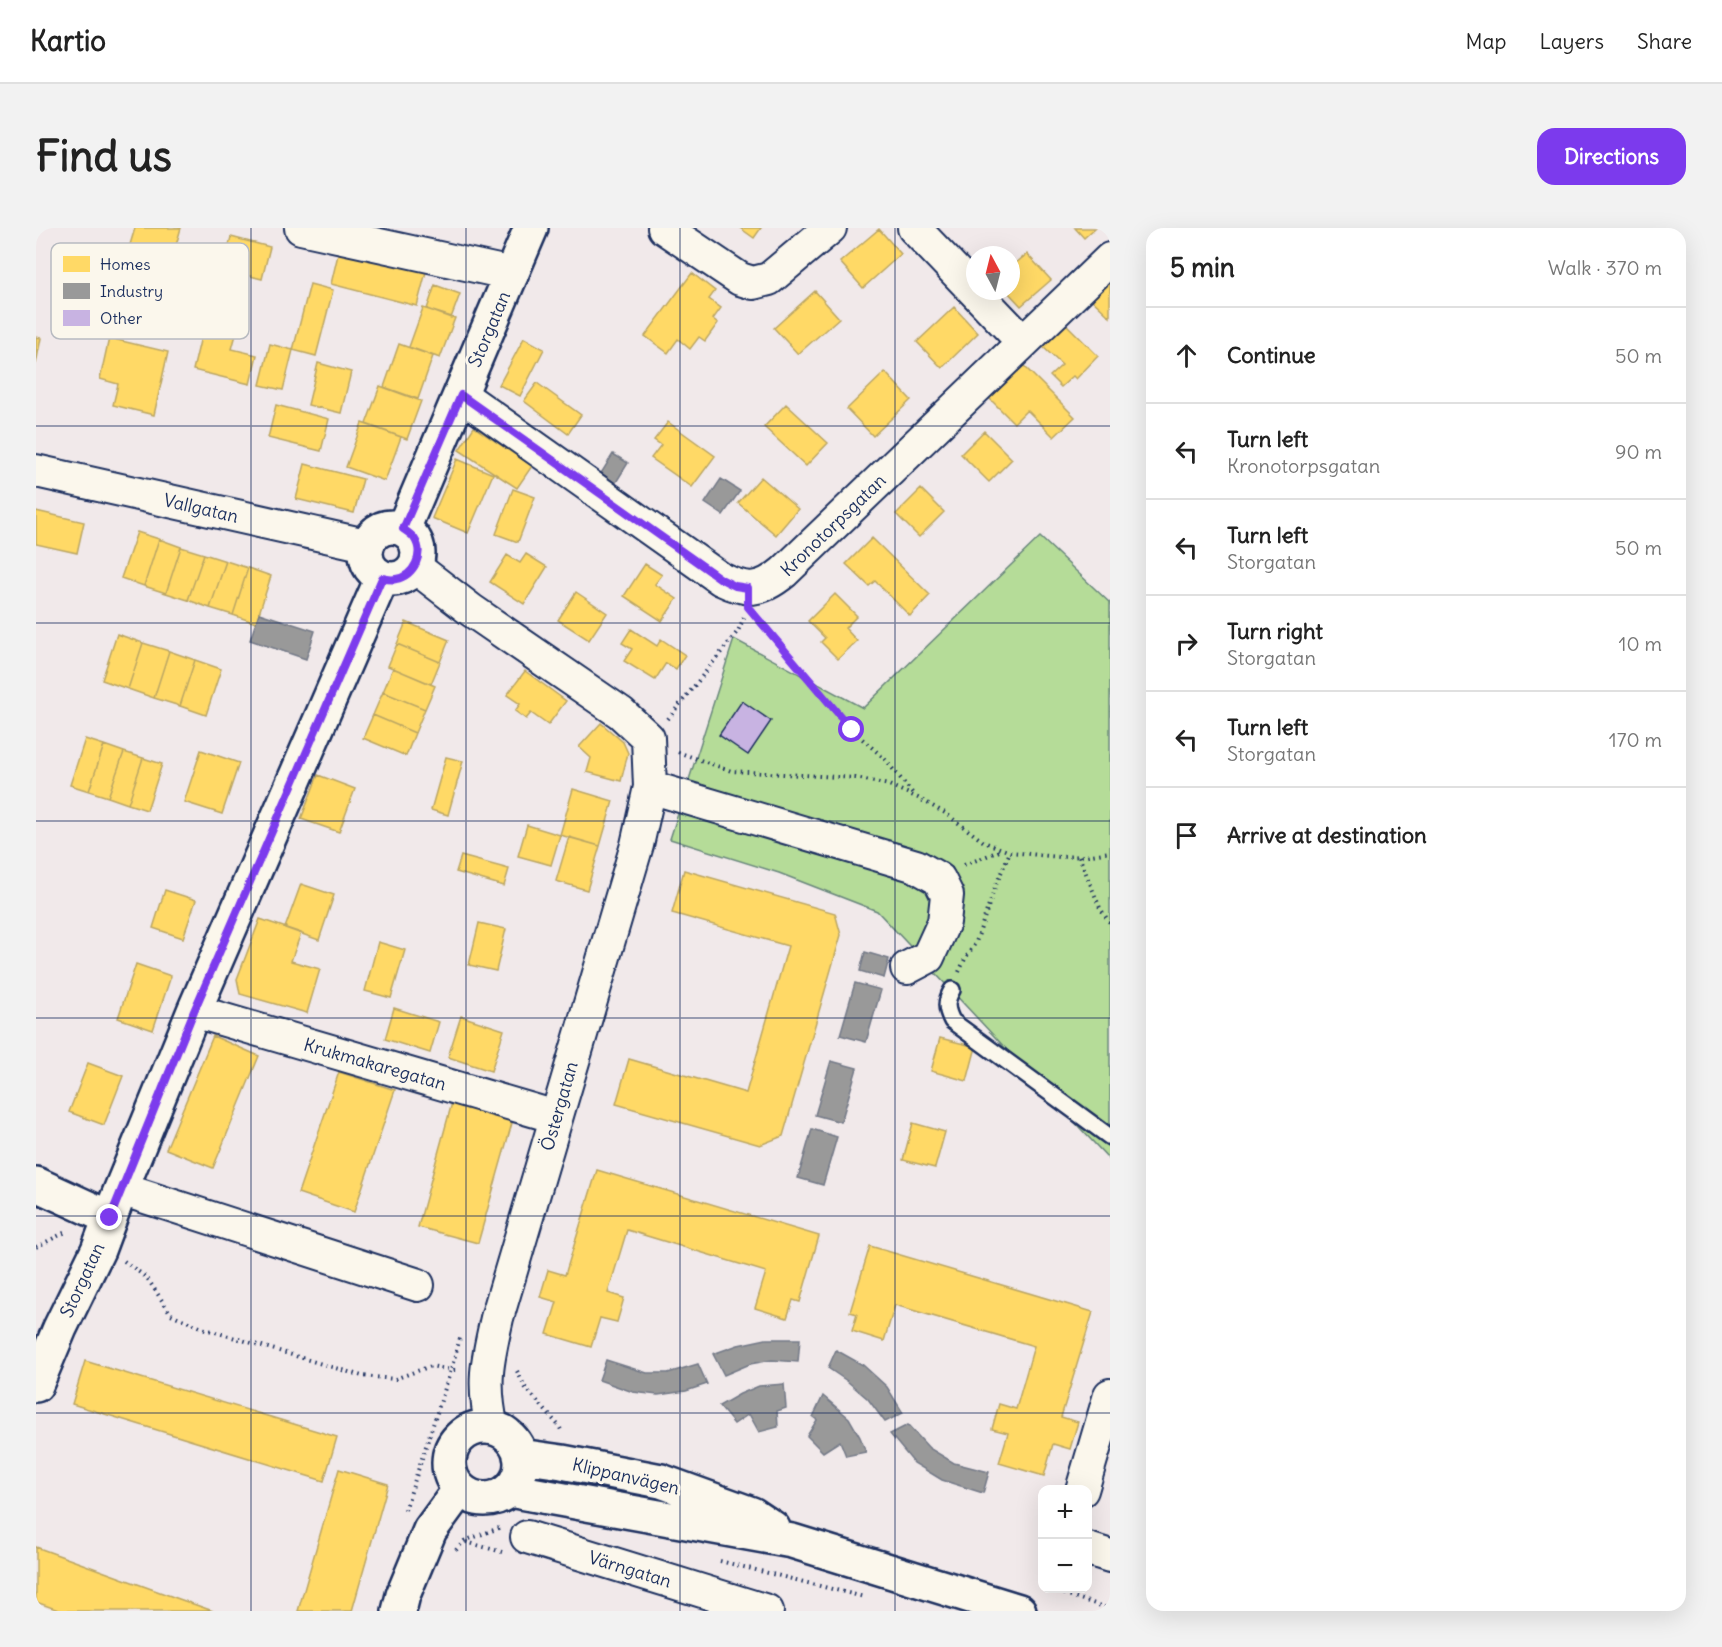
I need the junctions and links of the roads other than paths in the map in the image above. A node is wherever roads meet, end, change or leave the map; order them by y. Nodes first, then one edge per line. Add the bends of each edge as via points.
1 (301, 228) edge
2 (531, 228) edge
3 (664, 228) edge
4 (830, 228) edge
5 (914, 228) edge
6 (1110, 259) edge
7 (512, 274) junction
8 (1023, 342) junction
9 (461, 395) junction
10 (36, 471) edge
11 (403, 529) junction
12 (366, 545) junction
13 (415, 567) junction
14 (382, 578) junction
15 (650, 787) junction
16 (907, 968) dead end
17 (952, 990) road end
18 (194, 1011) junction
19 (556, 1117) junction
20 (1110, 1137) edge
21 (36, 1184) edge
22 (116, 1204) junction
23 (418, 1285) dead end
24 (36, 1386) edge
25 (1110, 1395) edge
26 (492, 1428) junction
27 (520, 1456) junction
28 (1083, 1485) edge
29 (460, 1489) junction
30 (509, 1490) junction
31 (527, 1537) dead end
32 (792, 1541) junction
33 (1092, 1550) edge
34 (1110, 1556) edge
35 (399, 1611) edge
36 (767, 1611) edge
37 (1019, 1611) edge

1 - 7 street
2 - 7 street, Storgatan
3 - 4 street via 740,279 753,283 769,279
5 - 8 street
6 - 8 street, Kronotorpsgatan
7 - 9 street, Storgatan
8 - 9 street, Kronotorpsgatan via 784,572 748,598
9 - 11 street, Storgatan
10 - 12 street, Vallgatan
11 - 12 street via 388,526 374,533
11 - 13 street via 414,538 419,552
12 - 14 street via 365,559
13 - 14 street via 394,580
13 - 15 street, Östergatan via 621,713 660,749
14 - 18 street, Storgatan
15 - 16 street via 916,866 939,879 947,895 944,922 928,957
15 - 19 street, Östergatan via 637,845
17 - 20 lane via 946,999 952,1021
18 - 19 street, Krukmakaregatan
18 - 22 street, Storgatan
19 - 26 street, Östergatan via 486,1368 486,1402
21 - 22 street
22 - 23 street
22 - 24 street, Storgatan
25 - 28 street
26 - 27 street via 513,1441
26 - 29 street via 471,1431 459,1438 452,1450 450,1471
27 - 30 street via 520,1471
27 - 32 street, Klippanvägen via 660,1481 752,1514
29 - 30 street via 485,1499
29 - 35 street via 430,1530
30 - 32 street, Klippanvägen
31 - 36 street, Värngatan
32 - 37 street, Klippanvägen
33 - 34 street

